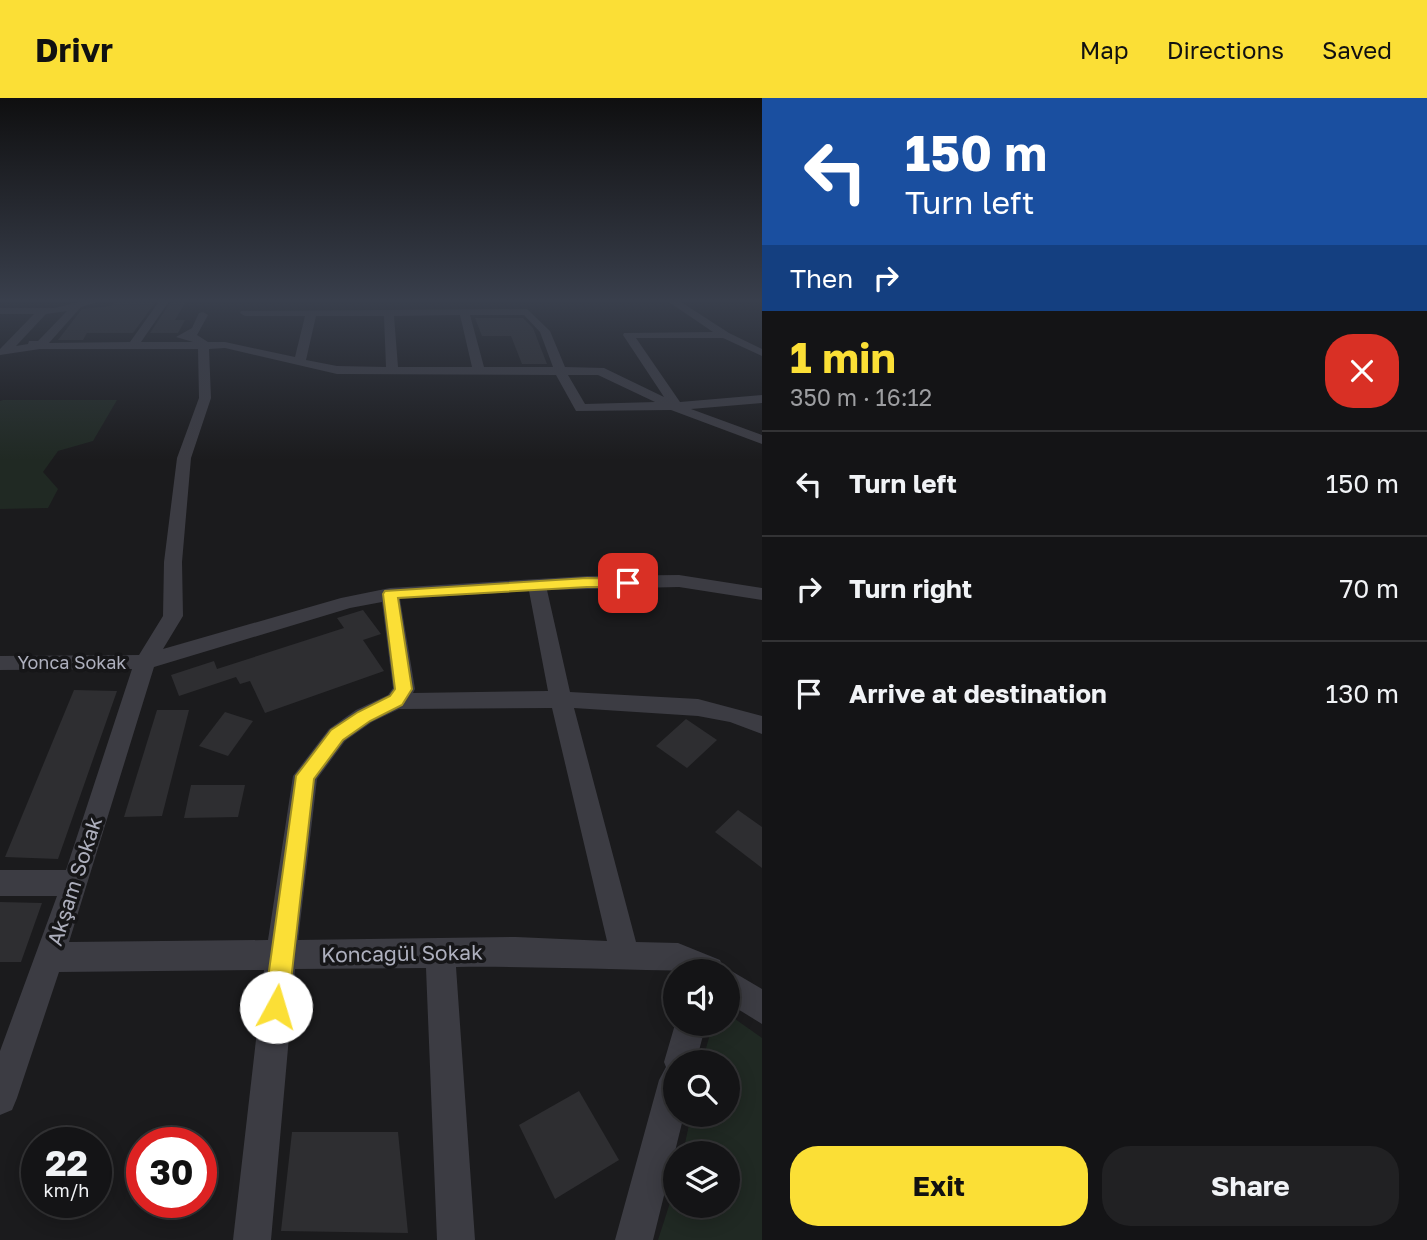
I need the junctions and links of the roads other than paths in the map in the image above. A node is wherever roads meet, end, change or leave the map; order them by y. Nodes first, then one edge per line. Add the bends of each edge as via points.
1 (203, 353) edge
2 (262, 353) edge
3 (302, 353) edge
4 (392, 353) edge
5 (474, 353) edge
6 (553, 353) edge
7 (640, 353) edge
8 (300, 362) junction
9 (560, 371) junction
10 (393, 372) junction
11 (479, 372) junction
12 (762, 399) edge
13 (673, 406) junction
14 (762, 440) edge
15 (537, 586) junction
16 (390, 594) junction
17 (762, 594) edge
18 (145, 662) junction
19 (0, 663) edge
20 (561, 700) junction
21 (396, 701) junction
22 (762, 725) edge
23 (0, 883) edge
24 (75, 883) junction
25 (440, 953) junction
26 (281, 955) junction
27 (625, 956) junction
28 (49, 957) junction
29 (680, 959) edge
30 (740, 993) edge
31 (762, 1008) edge
32 (0, 1098) edge
33 (664, 1127) edge
34 (252, 1240) edge
35 (456, 1240) edge
36 (634, 1240) edge

1 - 18 street, Akşam Sokak via 205,398 184,458 173,562 173,616
2 - 8 street
3 - 8 street
4 - 10 street
5 - 11 street
6 - 9 street
7 - 13 street
8 - 10 street via 337,370
9 - 11 street
9 - 13 street via 600,371
9 - 13 street via 581,408
10 - 11 street
12 - 13 street
13 - 14 street
15 - 16 street, Yonca Sokak
15 - 17 street, Yonca Sokak via 678,582
15 - 20 street
16 - 18 street, Yonca Sokak via 348,602
16 - 21 street via 404,689
18 - 19 street, Yonca Sokak
18 - 24 street, Akşam Sokak
20 - 21 street
20 - 22 street via 702,706
20 - 27 street
21 - 26 street via 337,735 305,776
23 - 24 street
24 - 28 street, Akşam Sokak
25 - 26 street, Koncagül Sokak
25 - 27 street, Koncagül Sokak
25 - 35 street
26 - 28 street, Koncagül Sokak
26 - 34 street
27 - 29 street, Koncagül Sokak
28 - 32 street, Akşam Sokak
30 - 31 street, Koncagül Sokak
33 - 36 street

